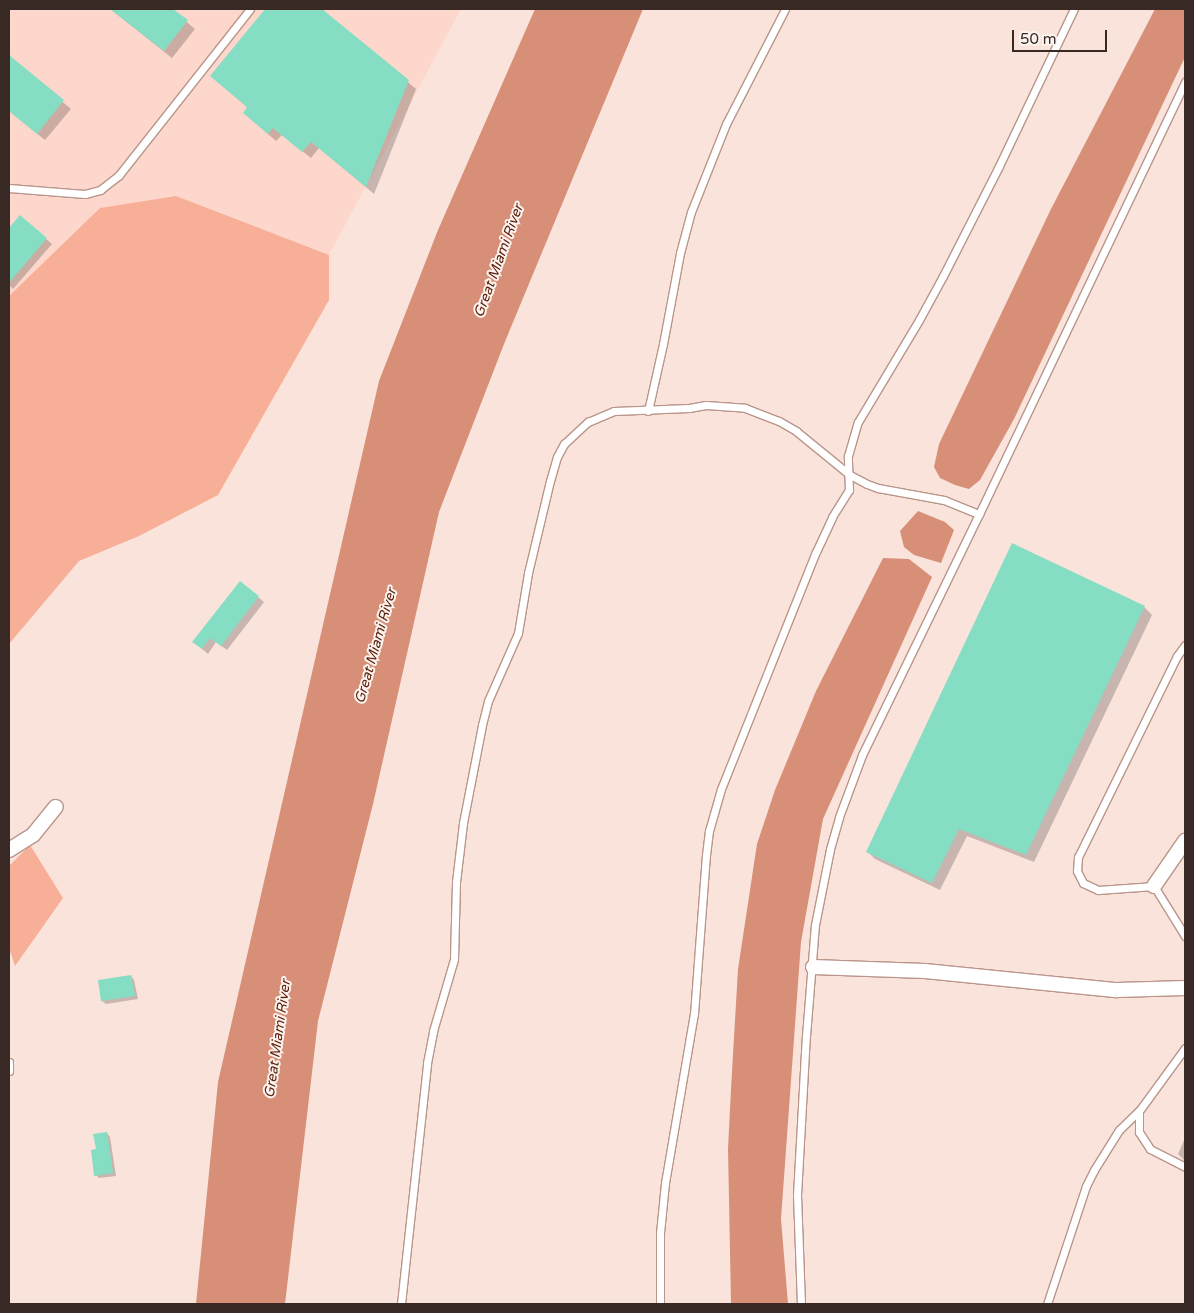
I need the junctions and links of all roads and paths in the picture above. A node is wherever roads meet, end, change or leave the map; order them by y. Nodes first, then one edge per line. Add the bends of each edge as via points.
1 (250, 9) edge
2 (786, 9) edge
3 (1074, 9) edge
4 (1185, 82) edge
5 (9, 188) edge
6 (648, 410) junction
7 (850, 475) junction
8 (979, 514) junction
9 (1185, 645) edge
10 (56, 807) dead end
11 (1185, 841) edge
12 (9, 850) edge
13 (1154, 886) junction
14 (1185, 936) edge
15 (813, 967) junction
16 (1185, 988) edge
17 (1185, 1048) edge
18 (1178, 1059) junction
19 (9, 1062) edge
20 (1185, 1064) edge
21 (9, 1071) edge
22 (1139, 1111) junction
23 (1185, 1167) edge
24 (401, 1304) edge
25 (660, 1304) edge
26 (801, 1304) edge
27 (1047, 1304) edge

1 - 5 lane via 119,175 100,190 85,194
2 - 6 lane via 726,124 692,212 680,253
3 - 7 lane via 943,276 858,422 848,456
4 - 8 lane
6 - 7 lane via 727,405 760,412 796,431
6 - 24 lane via 614,411 588,422 573,433 558,456 539,525 518,633 488,701 464,823 454,959 427,1063
7 - 8 lane via 878,488 944,500
7 - 25 lane via 849,490 832,516 816,552 733,756 709,831 701,896 694,1014 664,1183
8 - 15 lane via 848,791 826,868 815,925
9 - 13 lane via 1078,857 1077,872 1083,883 1098,890
10 - 12 street via 33,835
11 - 13 street
13 - 14 lane
15 - 16 street via 924,971 1117,990
15 - 26 lane via 797,1195
17 - 18 lane
18 - 20 lane
18 - 22 lane
19 - 21 lane
22 - 23 lane via 1139,1132 1150,1148
22 - 27 lane via 1120,1130 1086,1186

